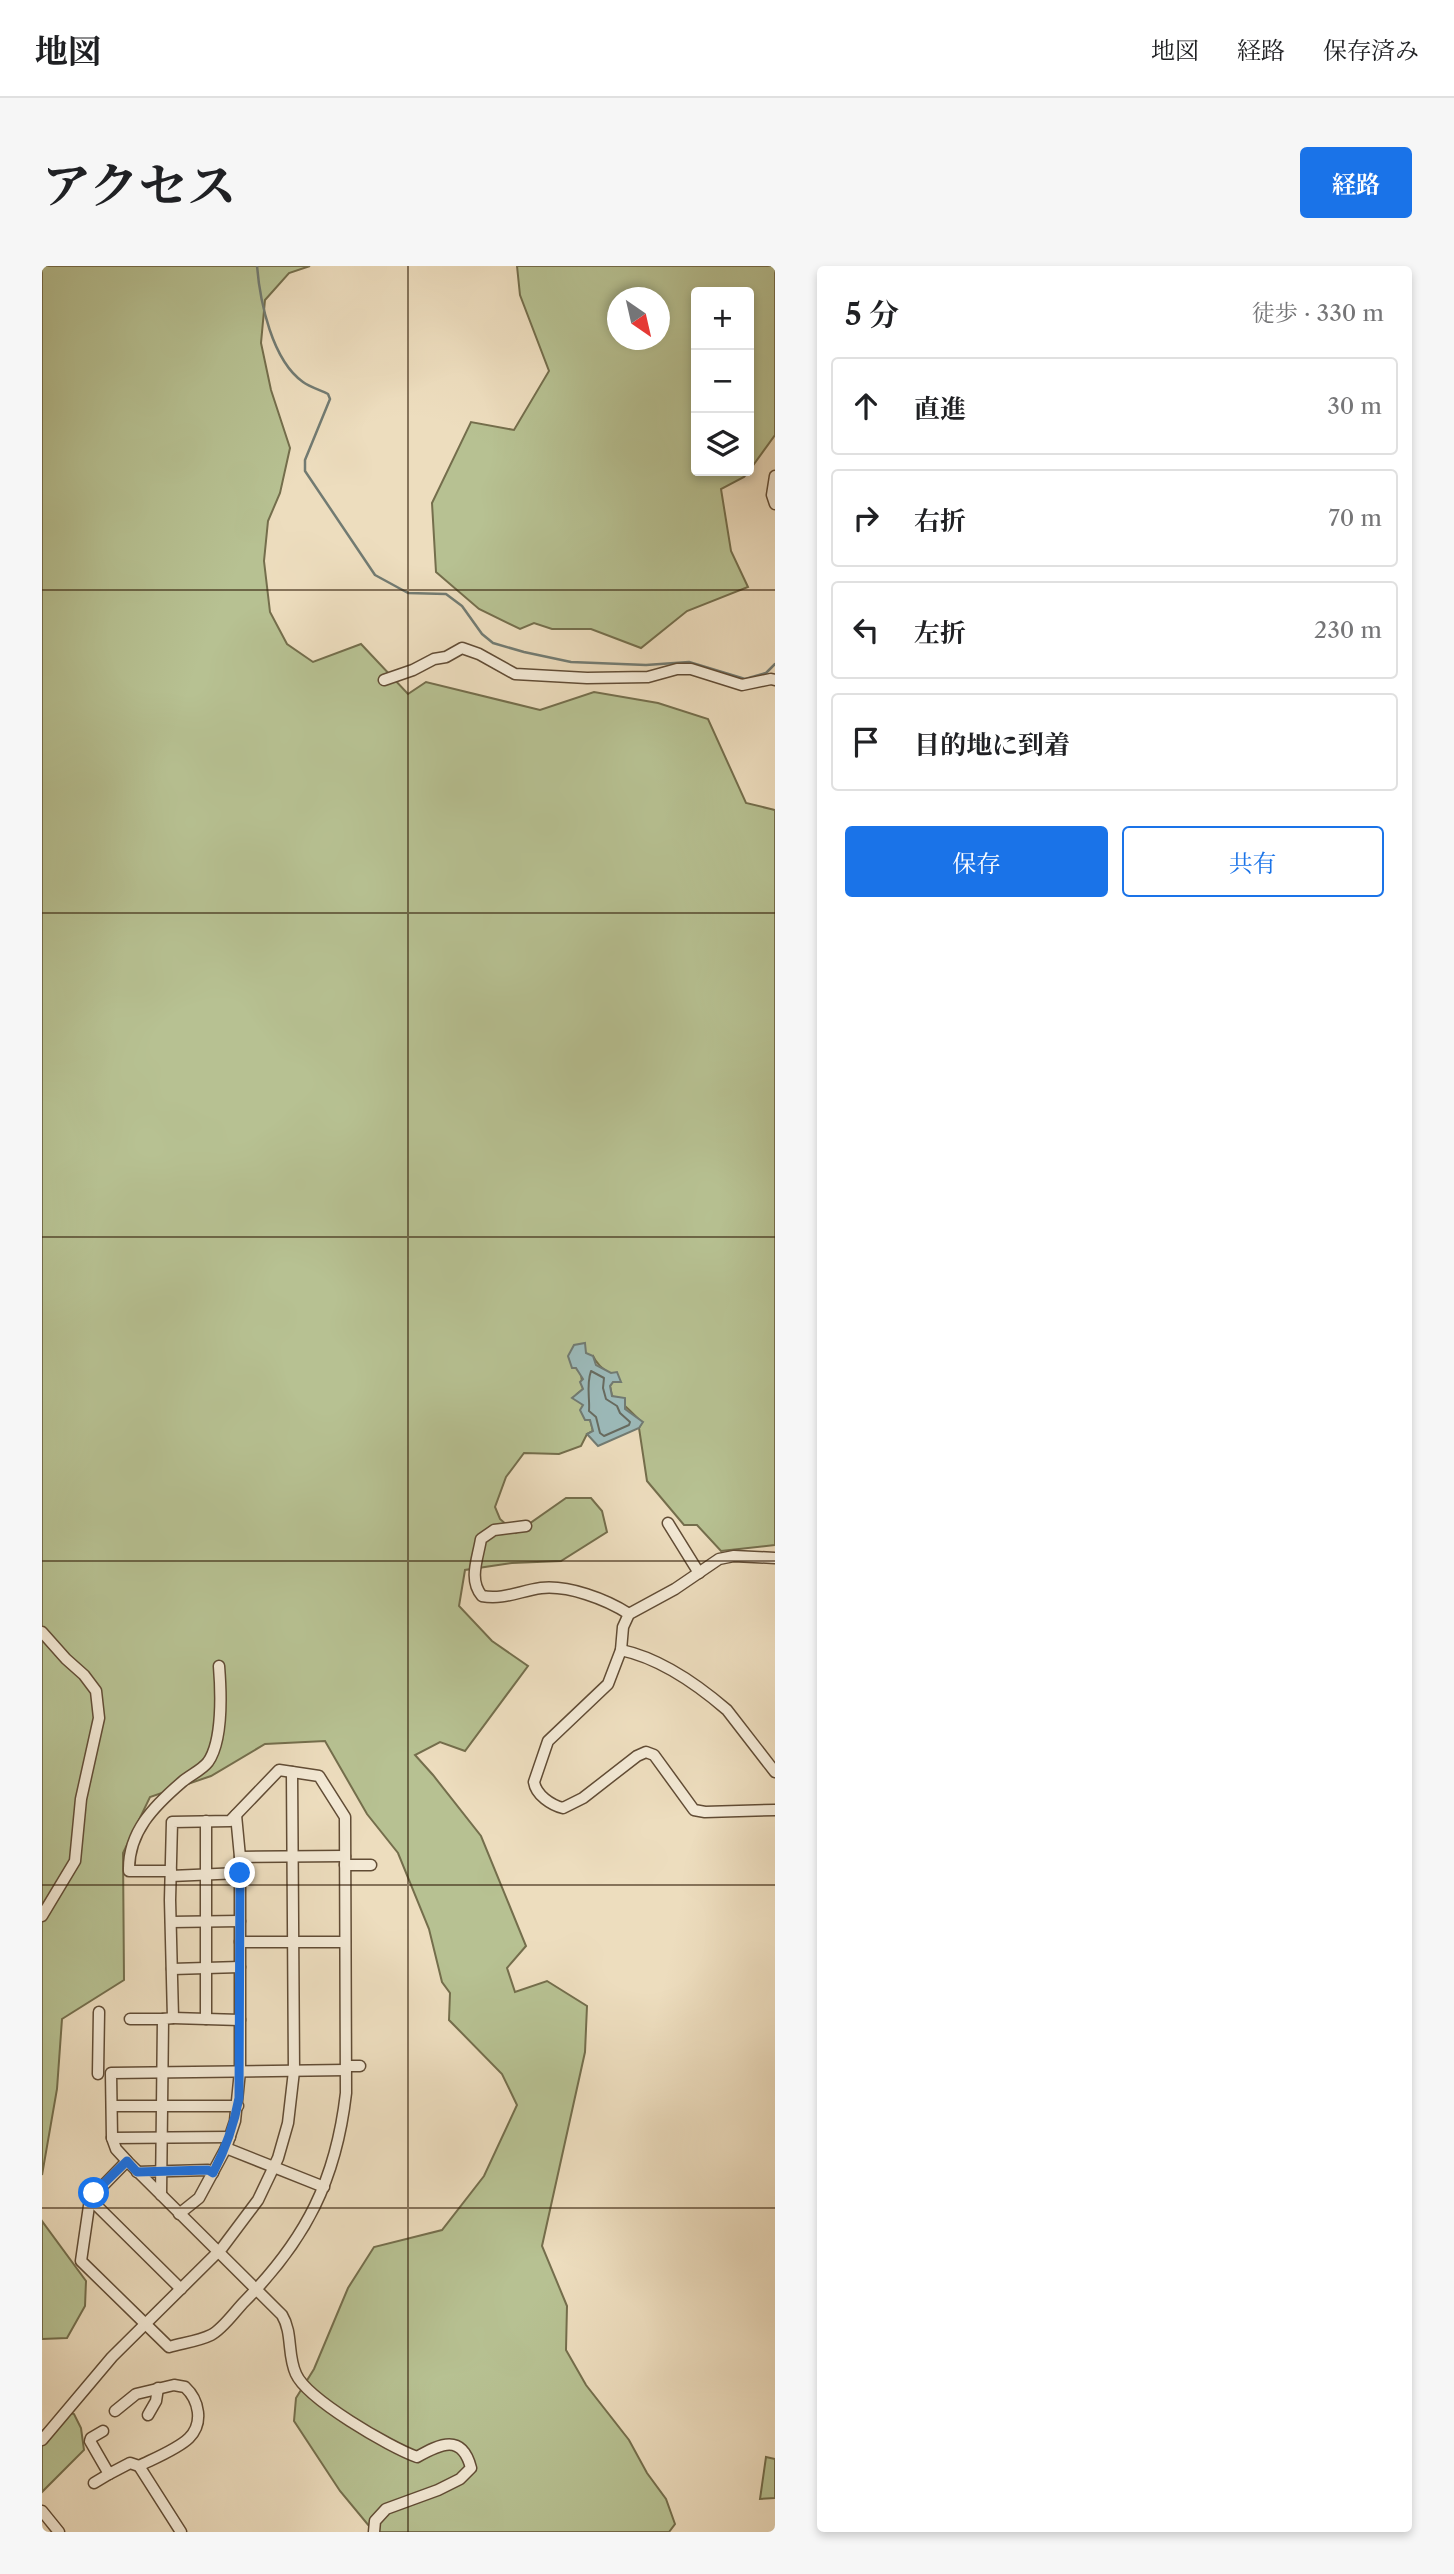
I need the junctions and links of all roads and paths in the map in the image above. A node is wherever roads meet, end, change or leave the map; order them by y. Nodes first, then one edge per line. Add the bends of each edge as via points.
1 (775, 476) edge
2 (775, 504) edge
3 (384, 680) dead end
4 (775, 680) edge
5 (668, 1523) dead end
6 (526, 1526) dead end
7 (775, 1558) edge
8 (699, 1573) junction
9 (629, 1614) junction
10 (42, 1632) edge
11 (621, 1650) junction
12 (219, 1666) dead end
13 (292, 1772) junction
14 (775, 1772) edge
15 (775, 1810) edge
16 (236, 1815) junction
17 (206, 1821) junction
18 (240, 1857) junction
19 (293, 1858) junction
20 (345, 1861) junction
21 (371, 1865) dead end
22 (240, 1873) junction
23 (171, 1874) junction
24 (205, 1874) junction
25 (42, 1916) edge
26 (206, 1921) junction
27 (240, 1921) junction
28 (171, 1922) junction
29 (240, 1942) junction
30 (293, 1942) junction
31 (345, 1942) junction
32 (240, 1968) junction
33 (172, 1969) junction
34 (206, 1969) junction
35 (99, 2012) dead end
36 (130, 2019) dead end
37 (168, 2019) junction
38 (206, 2019) junction
39 (240, 2020) junction
40 (360, 2066) dead end
41 (346, 2068) junction
42 (163, 2071) junction
43 (240, 2071) junction
44 (294, 2071) junction
45 (111, 2073) junction
46 (111, 2106) junction
47 (162, 2106) junction
48 (238, 2106) junction
49 (162, 2137) junction
50 (112, 2138) junction
51 (228, 2142) junction
52 (127, 2161) junction
53 (274, 2168) junction
54 (161, 2171) junction
55 (137, 2172) junction
56 (213, 2173) junction
57 (324, 2187) junction
58 (161, 2196) junction
59 (90, 2199) junction
60 (179, 2214) junction
61 (218, 2253) junction
62 (181, 2289) junction
63 (257, 2289) junction
64 (146, 2323) junction
65 (158, 2388) junction
66 (115, 2412) dead end
67 (148, 2415) dead end
68 (103, 2431) dead end
69 (42, 2440) edge
70 (139, 2466) junction
71 (109, 2474) junction
72 (94, 2483) dead end
73 (42, 2511) edge
74 (59, 2532) edge
75 (181, 2532) edge
76 (374, 2532) edge

1 - 2 street
3 - 4 street via 463,648 515,674 648,677 691,669 742,685
5 - 8 street
6 - 9 street via 494,1530 481,1539 474,1576 482,1595 503,1597 542,1588 591,1595
7 - 8 street via 734,1556 719,1559
8 - 9 street
9 - 11 street
10 - 25 street via 96,1691 99,1718 81,1799 75,1861
11 - 14 street via 667,1668 717,1702
11 - 15 street via 608,1684 548,1741 534,1782 539,1793 558,1807 571,1805 646,1752 654,1755 694,1810
12 - 23 street via 222,1703 214,1751 207,1763 140,1825 128,1852 129,1871
13 - 16 street via 275,1773
13 - 19 street
13 - 20 street via 319,1776 344,1814
16 - 17 street via 230,1821
16 - 18 street
17 - 23 street via 172,1822
17 - 24 street
18 - 19 street
18 - 22 street
19 - 20 street
19 - 30 street
20 - 21 street
20 - 31 street
22 - 24 street
22 - 27 street
23 - 24 street
23 - 28 street
24 - 26 street
26 - 27 street
26 - 28 street
26 - 34 street
27 - 29 street
28 - 33 street
29 - 30 street
29 - 32 street
30 - 31 street
30 - 44 street
31 - 41 street
32 - 34 street
32 - 39 street
33 - 34 street
33 - 37 street
34 - 38 street
35 - 45 street via 92,2074
36 - 37 street
37 - 38 street
37 - 42 street
38 - 39 street
39 - 43 street
40 - 41 street
41 - 44 street
41 - 57 street via 342,2125
42 - 43 street
42 - 45 street
42 - 47 street
43 - 44 street
43 - 48 street
44 - 53 street via 288,2123
45 - 46 street
46 - 47 street
46 - 50 street
47 - 48 street
47 - 49 street
48 - 51 street
49 - 50 street
49 - 51 street
49 - 54 street
50 - 52 street
51 - 53 street
51 - 56 street
52 - 55 street
52 - 59 street
53 - 57 street
53 - 61 street via 258,2200
54 - 55 street
54 - 56 street
54 - 58 street
55 - 58 street
56 - 60 street via 199,2198
57 - 63 street via 306,2225
58 - 60 street
59 - 62 street
59 - 64 street via 81,2261
60 - 61 street
61 - 62 street
61 - 63 street
62 - 64 street
63 - 64 street via 213,2335 169,2347
63 - 76 street via 286,2320 294,2369 307,2389 396,2449 417,2457 450,2444 468,2459 471,2468 460,2479 386,2509 375,2521
64 - 69 street
65 - 66 street via 136,2393
65 - 67 street
65 - 70 street via 181,2386 190,2391 198,2409 197,2423 189,2438
68 - 71 street via 90,2441
70 - 71 street via 130,2463
70 - 75 street
71 - 72 street
73 - 74 street

